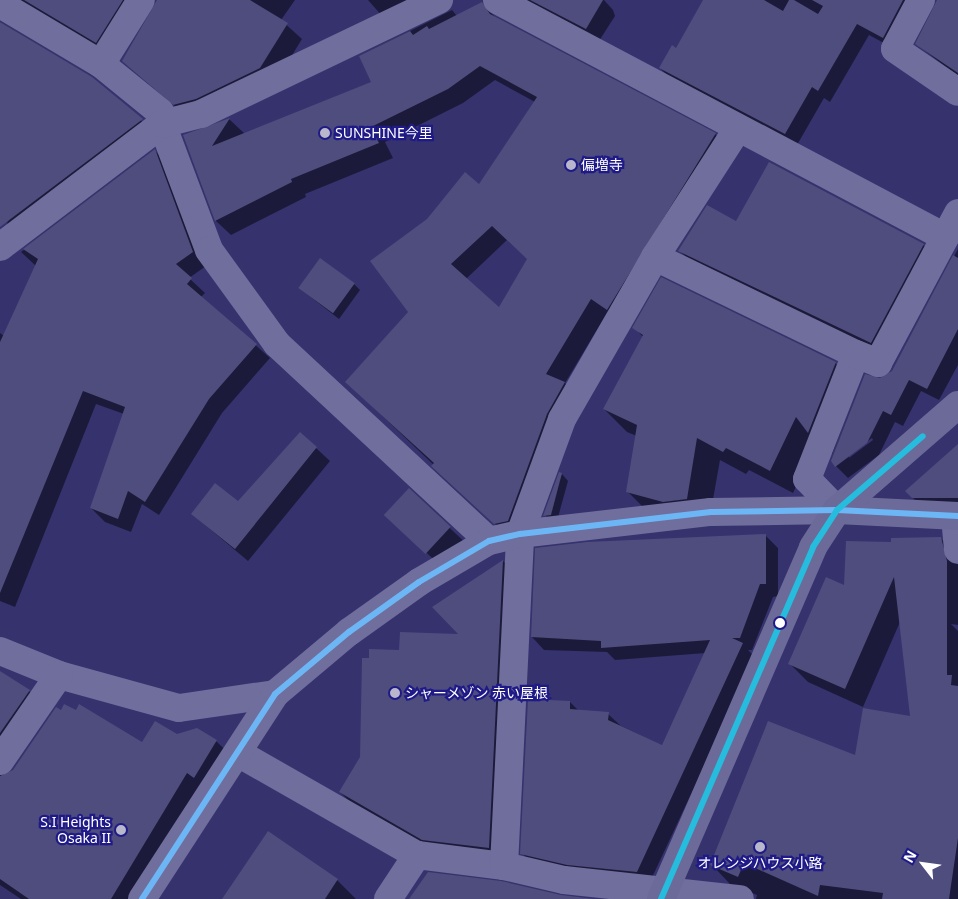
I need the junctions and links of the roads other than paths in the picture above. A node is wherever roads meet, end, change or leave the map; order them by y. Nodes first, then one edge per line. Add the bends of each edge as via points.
1 (141, 0) edge
2 (439, 0) edge
3 (497, 0) edge
4 (921, 0) edge
5 (3, 3) edge
6 (403, 7) edge
7 (101, 64) junction
8 (958, 92) edge
9 (162, 124) junction
10 (738, 128) junction
11 (958, 213) edge
12 (945, 237) junction
13 (0, 247) edge
14 (655, 257) junction
15 (856, 354) junction
16 (958, 405) edge
17 (837, 510) junction
18 (956, 516) edge
19 (520, 534) junction
20 (489, 541) junction
21 (958, 550) edge
22 (0, 651) edge
23 (59, 675) junction
24 (275, 694) junction
25 (238, 753) junction
26 (0, 762) edge
27 (417, 855) junction
28 (504, 866) junction
29 (663, 894) edge
30 (142, 899) edge
31 (388, 899) edge
32 (740, 899) edge

1 - 7 street
2 - 6 street
3 - 10 street
4 - 8 street via 895,49
5 - 7 street
6 - 9 street via 201,114
7 - 9 street via 160,112
9 - 13 street
9 - 20 street via 210,250 277,344
10 - 12 street
10 - 14 street
11 - 12 street
12 - 15 street via 878,364
14 - 15 street
14 - 19 street via 562,419
15 - 17 street via 808,479
16 - 17 street
17 - 18 street
17 - 19 street via 711,512
17 - 29 street via 814,547
18 - 21 street
19 - 20 street
19 - 28 street
20 - 24 street via 419,582 349,632
22 - 23 street
23 - 24 street via 179,708
23 - 26 street
24 - 25 street
25 - 27 street
25 - 30 street
27 - 28 street
27 - 31 street
28 - 29 street via 564,880
29 - 32 street

